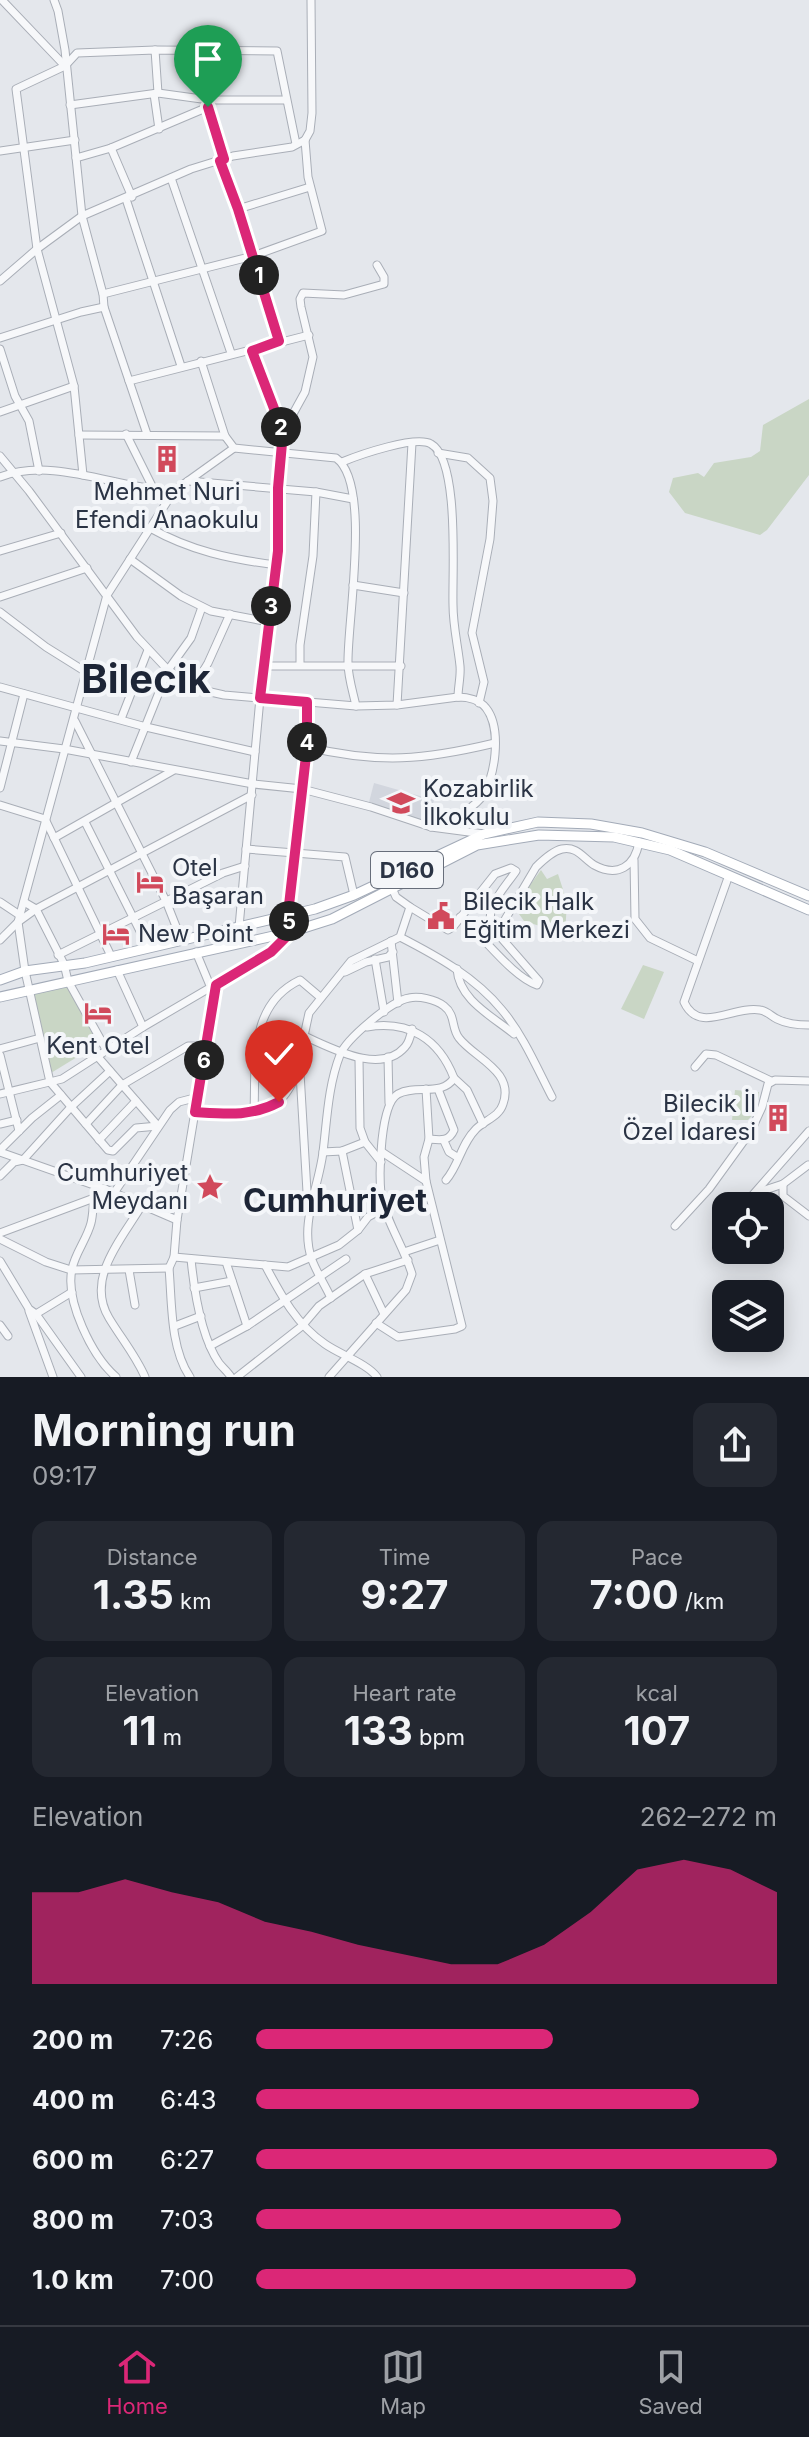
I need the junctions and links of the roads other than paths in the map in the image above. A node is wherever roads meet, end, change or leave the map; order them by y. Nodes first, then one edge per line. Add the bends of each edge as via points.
1 (2, 0) edge
2 (54, 0) edge
3 (311, 0) edge
4 (155, 50) junction
5 (65, 66) junction
6 (156, 94) junction
7 (285, 100) junction
8 (209, 104) junction
9 (70, 105) junction
10 (159, 129) junction
11 (75, 140) junction
12 (305, 140) junction
13 (296, 144) junction
14 (24, 145) junction
15 (111, 148) junction
16 (0, 151) edge
17 (76, 158) junction
18 (222, 160) junction
19 (171, 178) junction
20 (310, 187) junction
21 (129, 198) junction
22 (238, 209) junction
23 (82, 216) junction
24 (37, 249) junction
25 (253, 256) junction
26 (377, 265) dead end
27 (202, 270) junction
28 (0, 281) edge
29 (155, 282) junction
30 (103, 294) junction
31 (104, 307) junction
32 (57, 319) junction
33 (309, 335) junction
34 (0, 338) edge
35 (279, 341) junction
36 (252, 351) junction
37 (0, 353) edge
38 (231, 353) junction
39 (201, 361) junction
40 (181, 366) junction
41 (129, 381) junction
42 (74, 386) junction
43 (20, 405) junction
44 (0, 412) edge
45 (283, 432) junction
46 (126, 434) junction
47 (147, 434) junction
48 (79, 435) junction
49 (225, 436) junction
50 (412, 443) junction
51 (234, 448) junction
52 (281, 453) junction
53 (438, 453) junction
54 (0, 456) edge
55 (342, 462) junction
56 (13, 471) junction
57 (39, 471) junction
58 (83, 475) junction
59 (0, 477) edge
60 (186, 481) junction
61 (278, 488) junction
62 (154, 490) junction
63 (174, 491) junction
64 (316, 492) junction
65 (353, 499) junction
66 (150, 528) junction
67 (61, 533) junction
68 (0, 551) edge
69 (130, 559) junction
70 (276, 565) junction
71 (87, 568) junction
72 (353, 585) junction
73 (404, 593) junction
74 (107, 595) junction
75 (0, 597) edge
76 (202, 607) junction
77 (0, 612) edge
78 (230, 614) junction
79 (269, 622) junction
80 (148, 650) junction
81 (300, 665) junction
82 (348, 665) junction
83 (264, 666) junction
84 (401, 666) junction
85 (168, 670) junction
86 (86, 672) junction
87 (0, 687) edge
88 (193, 688) junction
89 (24, 694) junction
90 (458, 697) junction
91 (260, 698) junction
92 (307, 702) junction
93 (479, 703) junction
94 (397, 705) junction
95 (356, 706) junction
96 (78, 708) junction
97 (121, 719) junction
98 (75, 721) junction
99 (146, 727) junction
100 (0, 741) edge
101 (12, 742) junction
102 (495, 743) junction
103 (307, 747) junction
104 (64, 749) junction
105 (255, 752) junction
106 (94, 756) junction
107 (131, 762) junction
108 (174, 770) junction
109 (253, 784) junction
110 (0, 788) edge
111 (302, 789) junction
112 (252, 795) junction
113 (0, 805) edge
114 (116, 805) junction
115 (45, 819) junction
116 (85, 822) junction
117 (431, 827) junction
118 (484, 834) junction
119 (54, 838) junction
120 (639, 841) junction
121 (246, 849) junction
122 (294, 852) junction
123 (140, 853) junction
124 (634, 860) junction
125 (245, 866) junction
126 (109, 870) junction
127 (729, 875) junction
128 (79, 887) junction
129 (392, 888) junction
130 (354, 895) junction
131 (809, 896) edge
132 (166, 901) junction
133 (24, 902) junction
134 (1, 903) edge
135 (410, 907) junction
136 (317, 908) junction
137 (36, 909) junction
138 (809, 910) edge
139 (288, 914) junction
140 (460, 917) junction
141 (134, 918) junction
142 (19, 919) junction
143 (321, 922) junction
144 (239, 927) junction
145 (291, 932) junction
146 (497, 933) junction
147 (101, 935) junction
148 (400, 937) junction
149 (181, 939) junction
150 (0, 940) edge
151 (391, 941) junction
152 (148, 947) junction
153 (196, 952) junction
154 (393, 952) junction
155 (58, 955) junction
156 (111, 956) junction
157 (375, 959) junction
158 (698, 961) junction
159 (64, 964) junction
160 (457, 969) junction
161 (117, 970) junction
162 (25, 971) junction
163 (343, 973) junction
164 (0, 980) edge
165 (68, 981) junction
166 (214, 986) junction
167 (29, 991) junction
168 (0, 997) edge
169 (320, 997) junction
170 (398, 1003) junction
171 (384, 1012) junction
172 (809, 1025) edge
173 (143, 1027) junction
174 (364, 1027) junction
175 (412, 1029) junction
176 (304, 1036) junction
177 (40, 1038) junction
178 (522, 1040) junction
179 (206, 1046) junction
180 (0, 1049) edge
181 (107, 1051) junction
182 (341, 1052) junction
183 (0, 1055) edge
184 (98, 1057) junction
185 (388, 1057) junction
186 (359, 1059) junction
187 (695, 1067) dead end
188 (110, 1071) junction
189 (300, 1073) junction
190 (454, 1078) junction
191 (771, 1081) junction
192 (809, 1081) edge
193 (50, 1082) junction
194 (122, 1085) junction
195 (426, 1089) junction
196 (438, 1089) junction
197 (4, 1093) edge
198 (61, 1095) junction
199 (198, 1097) junction
200 (552, 1097) dead end
201 (136, 1101) junction
202 (389, 1104) junction
203 (71, 1107) junction
204 (195, 1112) junction
205 (254, 1112) junction
206 (17, 1120) junction
207 (0, 1124) edge
208 (86, 1124) junction
209 (483, 1124) junction
210 (158, 1126) junction
211 (19, 1131) junction
212 (809, 1131) edge
213 (429, 1139) junction
214 (99, 1140) junction
215 (444, 1141) junction
216 (365, 1142) junction
217 (793, 1150) junction
218 (0, 1151) edge
219 (342, 1151) junction
220 (323, 1152) junction
221 (382, 1152) junction
222 (457, 1157) junction
223 (23, 1160) junction
224 (382, 1163) junction
225 (809, 1165) edge
226 (0, 1176) edge
227 (446, 1180) dead end
228 (426, 1181) junction
229 (783, 1184) junction
230 (105, 1189) junction
231 (758, 1192) edge
232 (760, 1192) edge
233 (114, 1193) junction
234 (94, 1198) junction
235 (142, 1205) junction
236 (386, 1207) junction
237 (809, 1216) edge
238 (177, 1220) junction
239 (308, 1223) junction
240 (675, 1226) dead end
241 (358, 1230) junction
242 (0, 1233) edge
243 (0, 1239) edge
244 (440, 1240) junction
245 (406, 1256) junction
246 (174, 1257) junction
247 (311, 1257) junction
248 (191, 1259) junction
249 (346, 1259) dead end
250 (0, 1261) edge
251 (226, 1262) junction
252 (265, 1265) junction
253 (169, 1268) junction
254 (71, 1270) junction
255 (129, 1270) junction
256 (102, 1271) junction
257 (365, 1274) junction
258 (320, 1276) junction
259 (232, 1281) junction
260 (194, 1288) junction
261 (72, 1292) junction
262 (331, 1298) junction
263 (284, 1301) junction
264 (135, 1305) dead end
265 (32, 1312) junction
266 (384, 1314) junction
267 (201, 1316) junction
268 (376, 1323) junction
269 (0, 1325) edge
270 (175, 1326) junction
271 (247, 1326) junction
272 (302, 1326) junction
273 (8, 1336) dead end
274 (210, 1346) junction
275 (346, 1358) junction
276 (53, 1377) edge
277 (81, 1377) edge
278 (116, 1377) edge
279 (145, 1377) edge
280 (190, 1377) edge
281 (234, 1377) edge
282 (329, 1377) edge
283 (377, 1377) edge

1 - 5 street
2 - 5 street
3 - 12 street via 312,113
4 - 5 street via 77,53
4 - 6 street
4 - 7 street via 277,51
5 - 9 street
5 - 14 street via 16,89
6 - 8 street
6 - 9 street
6 - 10 street
7 - 8 street
7 - 13 street
8 - 10 street
8 - 18 street
9 - 11 street
10 - 15 street
11 - 14 street
11 - 17 street
12 - 13 street
12 - 20 street
13 - 18 street
14 - 16 street
14 - 24 street
15 - 17 street
15 - 21 street
17 - 23 street
18 - 19 street
18 - 22 street
19 - 21 street
19 - 27 street
20 - 22 street
20 - 25 street via 322,231
21 - 23 street
21 - 29 street
22 - 25 street
23 - 24 street
23 - 30 street
24 - 28 street
24 - 32 street
25 - 27 street
25 - 35 street
26 - 33 street via 384,284 344,295 303,293
27 - 29 street
27 - 38 street
29 - 30 street
29 - 40 street
30 - 31 street
31 - 32 street
31 - 41 street
32 - 34 street
32 - 42 street
33 - 35 street
33 - 45 street via 313,357 305,392
35 - 36 street
36 - 38 street
36 - 45 street
37 - 43 street
38 - 39 street
39 - 40 street
39 - 49 street
40 - 41 street
41 - 47 street
42 - 43 street
42 - 48 street
43 - 44 street
43 - 57 street via 29,421
45 - 52 street
46 - 47 street
46 - 48 street
46 - 62 street
47 - 49 street
48 - 58 street
49 - 51 street
50 - 53 street via 423,440
50 - 55 street via 373,449
50 - 73 street
51 - 52 street
51 - 60 street
52 - 55 street
52 - 61 street
53 - 90 street via 452,512
53 - 93 street via 468,458 490,478 490,539 472,633 484,682
54 - 56 street
55 - 65 street
56 - 57 street
56 - 59 street
56 - 67 street
57 - 58 street
58 - 62 street
60 - 61 street
60 - 63 street
61 - 64 street
61 - 70 street
62 - 63 street
63 - 66 street
64 - 65 street
64 - 81 street
65 - 72 street
66 - 69 street
66 - 70 street via 207,554
67 - 68 street
67 - 71 street
69 - 74 street
69 - 76 street
70 - 79 street
71 - 74 street
71 - 75 street
72 - 73 street
72 - 82 street
73 - 84 street
74 - 80 street
74 - 86 street
76 - 78 street
76 - 85 street via 191,638
77 - 86 street
78 - 79 street
78 - 88 street
79 - 83 street
80 - 85 street
80 - 97 street
81 - 82 street
81 - 83 street
82 - 84 street
82 - 95 street
83 - 91 street
84 - 94 street
85 - 88 street
85 - 99 street
86 - 96 street
87 - 89 street
88 - 91 street
89 - 96 street
89 - 101 street
90 - 93 street
90 - 94 street
91 - 92 street
91 - 105 street
92 - 95 street
92 - 103 street
93 - 102 street via 492,718
94 - 95 street
96 - 97 street
96 - 98 street
97 - 99 street
98 - 104 street
98 - 106 street
99 - 105 street
99 - 107 street
100 - 101 street
101 - 104 street
101 - 110 street
102 - 103 street via 407,758
102 - 117 street via 493,774 478,801
103 - 111 street
104 - 106 street
104 - 115 street
105 - 109 street
106 - 107 street
106 - 114 street
107 - 108 street
108 - 109 street
108 - 114 street
109 - 111 street
109 - 112 street
111 - 117 street
111 - 122 street
112 - 121 street
112 - 123 street
113 - 115 street
114 - 116 street
114 - 123 street
115 - 119 street
115 - 133 street
116 - 119 street
116 - 126 street
117 - 118 street
118 - 130 main road, D160
118 - 131 main road, D160 via 538,822 642,833 705,852
119 - 128 street
120 - 124 street
120 - 127 main road, D160
120 - 129 main road, D160 via 563,834 515,837 477,845
121 - 122 street
121 - 125 street
122 - 130 street via 345,857
122 - 139 street
123 - 126 street
123 - 132 street
124 - 146 street via 621,870 606,869 578,851 561,849 536,867
124 - 158 street via 635,919 650,938
125 - 132 street
125 - 144 street
126 - 128 street
126 - 141 street
127 - 138 main road, D160
127 - 158 street
128 - 137 street
128 - 147 street
129 - 135 street
129 - 143 main road, D160
130 - 136 main road, D160
132 - 141 street
132 - 149 street
133 - 137 street
133 - 142 street
134 - 142 street
135 - 140 street via 448,930
135 - 148 street
136 - 139 main road, D160
136 - 143 street
137 - 142 street
137 - 155 street
139 - 144 main road, D160
139 - 145 street
140 - 146 street via 495,874 511,868 516,871 489,914 489,925
140 - 146 street via 537,985 539,981
141 - 147 street
141 - 152 street
142 - 150 street
142 - 162 street
143 - 145 main road, D160
144 - 149 main road, D160
145 - 153 main road, D160
145 - 166 street via 271,952
147 - 155 street
147 - 156 street
148 - 151 street
148 - 160 street
149 - 152 main road, D160
151 - 154 street
151 - 163 street via 351,961
152 - 156 main road, D160
153 - 161 main road, D160
153 - 166 street
154 - 157 street
154 - 170 street
155 - 159 street
156 - 159 main road, D160
157 - 163 street
157 - 171 street
158 - 172 street via 684,1002 696,1016 708,1019 758,1009
159 - 162 main road, D160
159 - 165 street
160 - 178 street via 502,1009
160 - 178 street via 465,993
161 - 165 main road, D160
161 - 173 street
162 - 164 main road, D160
162 - 167 street
163 - 169 street
165 - 167 main road, D160
165 - 181 street
166 - 173 street
166 - 179 street
167 - 168 main road, D160
167 - 177 street
169 - 176 street via 309,1013
169 - 205 street via 300,980 283,988 271,1004 257,1043
170 - 171 street
170 - 209 street via 424,998 443,1005 454,1017 457,1036 498,1072 503,1104
171 - 174 street
173 - 181 street
174 - 175 street
174 - 182 street
175 - 185 street via 405,1047
175 - 190 street via 447,1058
176 - 182 street
176 - 189 street
177 - 180 street
177 - 193 street
178 - 200 street
179 - 194 street via 188,1046
179 - 199 street
181 - 184 street
182 - 186 street
182 - 220 street
183 - 197 street
184 - 188 street
184 - 193 street
185 - 186 street
185 - 202 street
186 - 216 street
187 - 191 street via 706,1054 716,1055
188 - 194 street
188 - 203 street
189 - 205 street via 279,1102
189 - 239 street
190 - 196 street
190 - 209 street via 467,1090
191 - 192 street
191 - 240 street via 751,1131
193 - 197 street
193 - 198 street
194 - 201 street
194 - 208 street
195 - 196 street
195 - 202 street via 394,1095
195 - 213 street
196 - 215 street via 454,1130
197 - 206 street
198 - 203 street
198 - 211 street
199 - 204 street
199 - 210 street via 179,1102
201 - 210 street
201 - 214 street
202 - 221 street
203 - 208 street
203 - 223 street
204 - 205 street
204 - 238 street
206 - 207 street
206 - 211 street
208 - 214 street
209 - 222 street
210 - 214 street via 136,1128 113,1151
210 - 233 street
211 - 218 street
212 - 217 street
213 - 215 street
213 - 228 street
215 - 222 street
216 - 219 street
216 - 224 street
217 - 225 street
217 - 231 street
218 - 223 street
219 - 220 street
219 - 241 street
220 - 239 street
221 - 224 street
221 - 228 street
222 - 227 street
223 - 226 street
223 - 230 street
224 - 236 street
225 - 229 street
228 - 244 street
229 - 232 street
229 - 237 street via 783,1196
230 - 233 street
230 - 234 street
233 - 235 street
234 - 242 street
234 - 254 street via 91,1224
235 - 238 street
235 - 256 street
236 - 241 street
236 - 245 street
238 - 246 street
239 - 247 street
241 - 247 street
243 - 254 street
244 - 245 street
244 - 268 street via 462,1326 398,1337
245 - 257 street
245 - 266 street via 412,1274 406,1290
246 - 248 street
246 - 253 street
247 - 252 street via 288,1267
247 - 258 street
248 - 251 street
248 - 260 street
249 - 258 street
250 - 265 street
251 - 252 street
251 - 259 street
252 - 263 street
253 - 255 street
253 - 270 street
254 - 256 street
254 - 261 street
255 - 256 street
255 - 264 street
256 - 279 street via 106,1313
257 - 262 street
257 - 266 street
258 - 262 street
258 - 263 street
259 - 260 street
259 - 271 street
260 - 267 street
261 - 265 street
261 - 278 street via 86,1335
262 - 272 street
263 - 271 street
263 - 272 street
265 - 276 street
265 - 277 street
266 - 268 street
267 - 270 street
267 - 274 street
268 - 275 street
269 - 273 street
270 - 280 street
271 - 274 street
272 - 275 street
272 - 281 street
274 - 281 street
275 - 282 street
275 - 283 street

